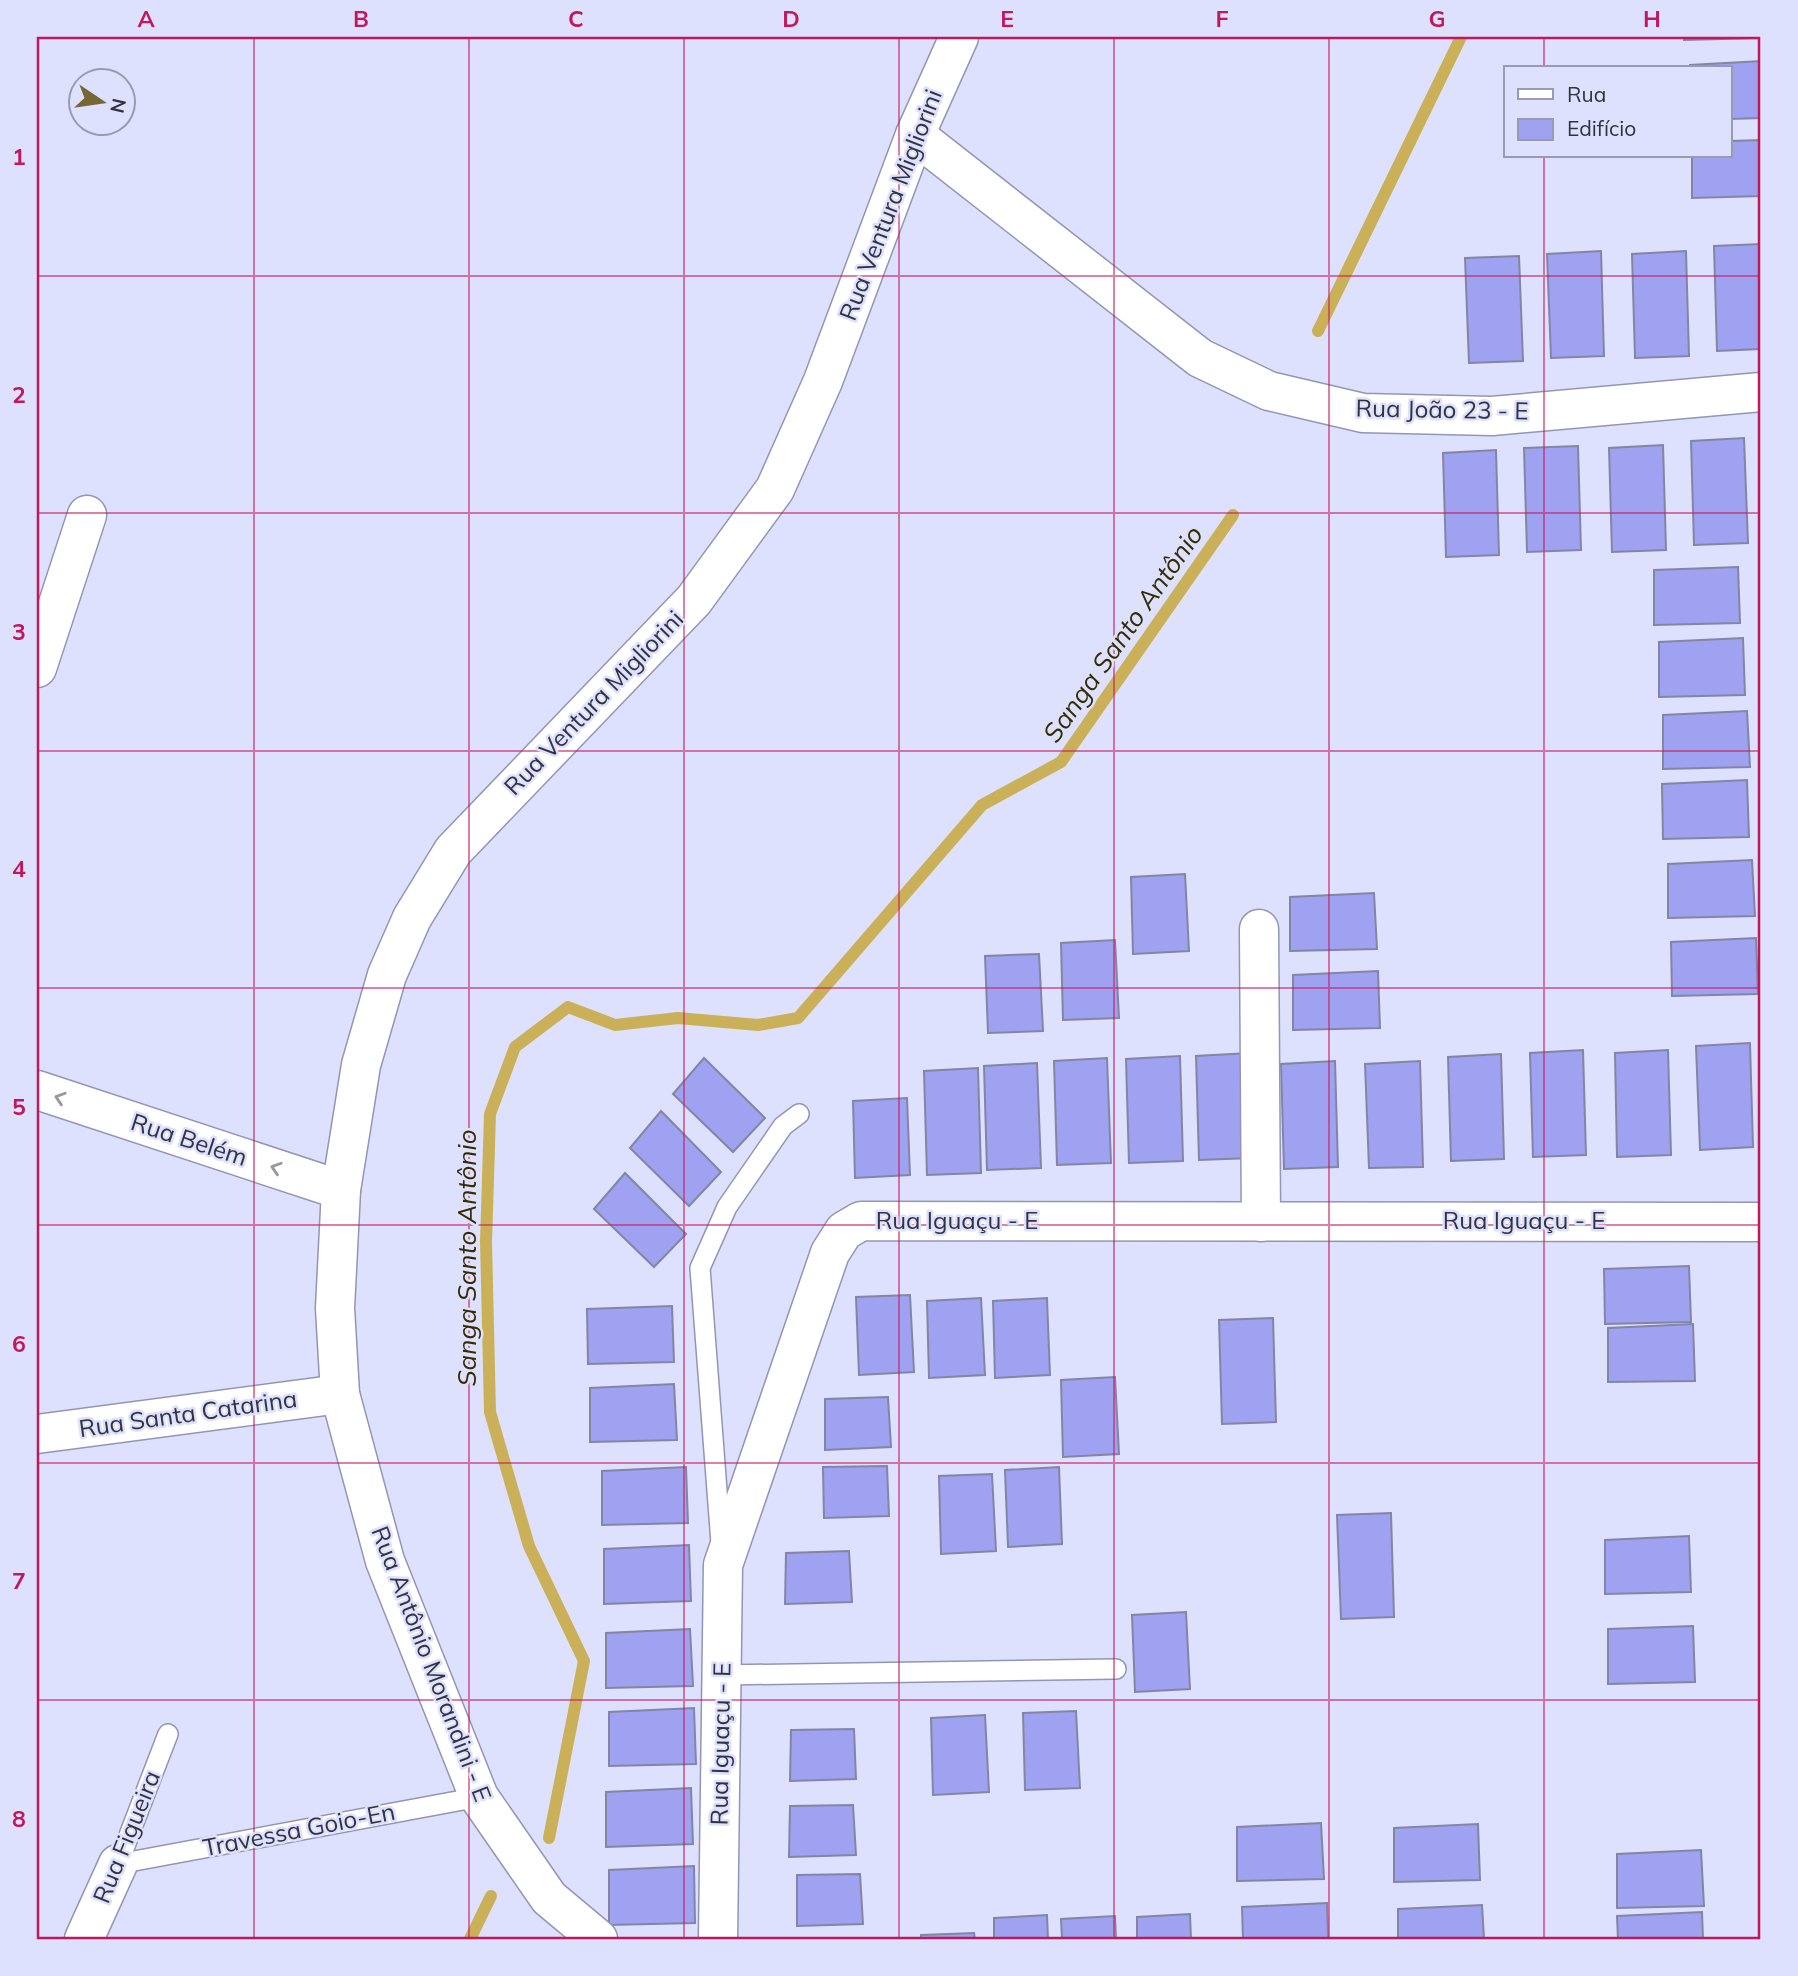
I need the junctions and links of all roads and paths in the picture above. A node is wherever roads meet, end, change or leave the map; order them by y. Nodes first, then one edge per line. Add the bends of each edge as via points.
1 (959, 37) edge
2 (915, 135) junction
3 (1761, 392) edge
4 (87, 515) dead end
5 (37, 668) edge
6 (1259, 929) dead end
7 (37, 1090) edge
8 (799, 1114) dead end
9 (341, 1190) junction
10 (1261, 1222) junction
11 (1761, 1222) edge
12 (340, 1394) junction
13 (37, 1434) edge
14 (723, 1565) junction
15 (1116, 1669) dead end
16 (721, 1675) junction
17 (168, 1734) dead end
18 (479, 1797) junction
19 (118, 1864) junction
20 (84, 1939) edge
21 (598, 1939) edge
22 (718, 1939) edge

1 - 2 street, Rua Ventura Migliorini
2 - 3 street, Rua João 23 - E via 1200,358 1269,391 1363,413 1492,416
2 - 9 street, Rua Ventura Migliorini via 823,381 775,489 694,600 453,851 412,918 387,975 361,1065
4 - 5 street
6 - 10 street
9 -> 7 street, Rua Belém
8 - 14 lane via 783,1126 727,1207 700,1268
9 - 12 street, Rua Ventura Migliorini via 335,1308
10 - 11 street, Rua Iguaçu - E
10 - 14 street, Rua Iguaçu - E via 861,1221 844,1231 830,1253
12 - 13 street, Rua Santa Catarina
12 - 18 street, Rua Antônio Morandini - E via 385,1561
14 - 16 street, Rua Iguaçu - E
15 - 16 lane
16 - 22 street, Rua Iguaçu - E
17 - 19 lane, Rua Figueira
18 - 19 lane, Travessa Goio-En
18 - 21 street, Rua Antônio Morandini - E via 549,1898
19 - 20 street, Rua Figueira

